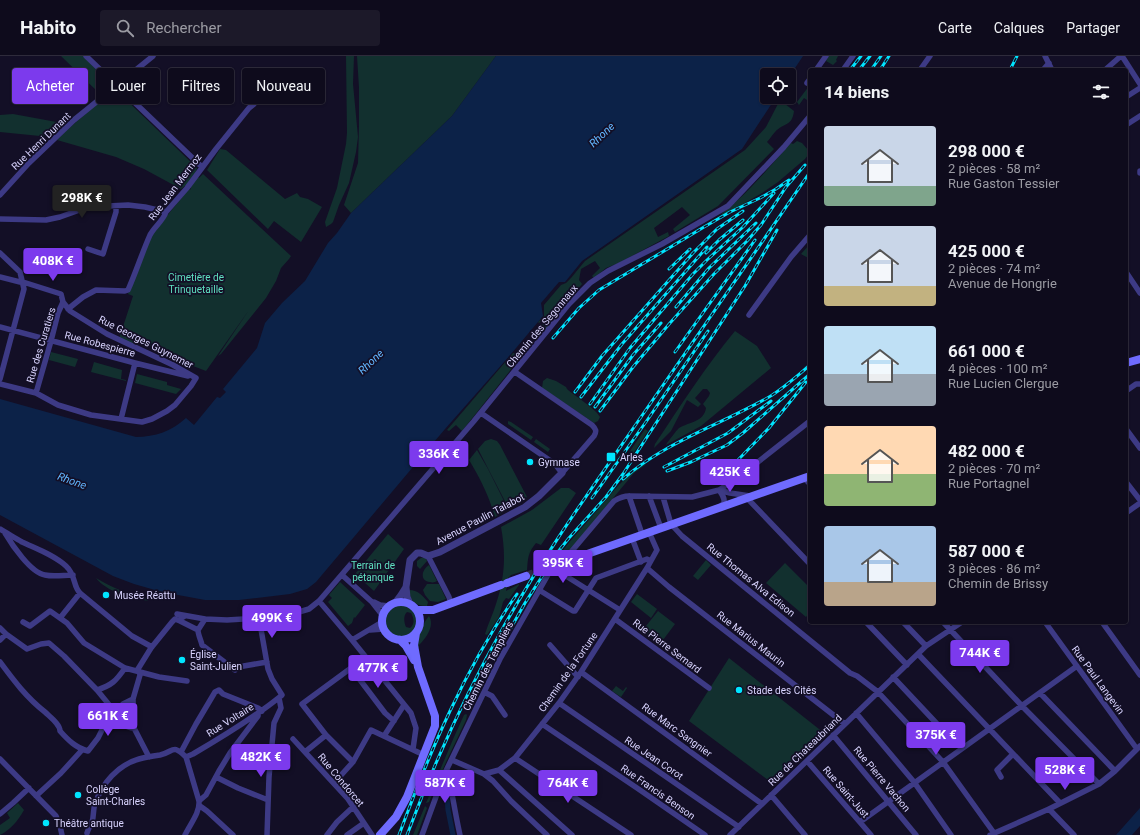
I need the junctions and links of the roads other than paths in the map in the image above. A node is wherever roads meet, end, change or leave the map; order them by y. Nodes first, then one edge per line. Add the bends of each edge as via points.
1 (86, 56) edge
2 (153, 56) edge
3 (826, 56) edge
4 (853, 56) edge
5 (930, 56) edge
6 (1045, 56) edge
7 (1122, 56) edge
8 (1049, 63) junction
9 (98, 68) edge
10 (139, 68) edge
11 (817, 68) edge
12 (844, 68) edge
13 (921, 68) edge
14 (1045, 68) edge
15 (1051, 68) edge
16 (1107, 68) edge
17 (1140, 84) edge
18 (1140, 88) edge
19 (1128, 96) edge
20 (96, 103) edge
21 (136, 104) edge
22 (254, 104) edge
23 (1140, 116) edge
24 (808, 118) edge
25 (1128, 125) edge
26 (202, 167) junction
27 (0, 196) edge
28 (116, 206) junction
29 (166, 212) junction
30 (0, 219) edge
31 (808, 237) edge
32 (88, 249) dead end
33 (0, 252) edge
34 (1128, 275) edge
35 (0, 277) edge
36 (23, 282) junction
37 (1140, 293) edge
38 (63, 302) junction
39 (68, 308) junction
40 (748, 315) dead end
41 (0, 327) edge
42 (14, 330) junction
43 (51, 341) junction
44 (1140, 359) edge
45 (136, 363) junction
46 (1128, 363) edge
47 (515, 372) junction
48 (196, 378) junction
49 (0, 379) edge
50 (0, 384) edge
51 (1140, 384) edge
52 (1128, 390) edge
53 (36, 393) junction
54 (481, 413) junction
55 (121, 419) junction
56 (808, 423) edge
57 (1128, 432) edge
58 (1140, 448) edge
59 (562, 473) junction
60 (808, 479) edge
61 (1128, 485) edge
62 (719, 490) junction
63 (629, 496) junction
64 (649, 496) junction
65 (663, 497) junction
66 (749, 497) junction
67 (1140, 502) edge
68 (719, 508) junction
69 (1128, 511) edge
70 (671, 524) junction
71 (660, 528) junction
72 (2, 530) edge
73 (646, 533) junction
74 (632, 538) junction
75 (428, 556) junction
76 (568, 561) junction
77 (650, 561) junction
78 (640, 562) junction
79 (808, 562) edge
80 (555, 566) junction
81 (647, 568) junction
82 (73, 575) junction
83 (342, 575) junction
84 (526, 576) tunnel mouth
85 (406, 587) junction
86 (539, 590) junction
87 (589, 590) junction
88 (80, 593) junction
89 (319, 601) junction
90 (372, 602) junction
91 (451, 603) junction
92 (392, 604) junction
93 (414, 607) junction
94 (433, 610) junction
95 (620, 610) junction
96 (177, 614) dead end
97 (184, 616) junction
98 (60, 618) junction
99 (260, 618) junction
100 (205, 619) junction
101 (615, 619) junction
102 (180, 621) junction
103 (420, 621) junction
104 (23, 622) dead end
105 (383, 622) junction
106 (868, 624) edge
107 (905, 624) edge
108 (945, 624) edge
109 (959, 624) edge
110 (1046, 624) edge
111 (1103, 624) edge
112 (0, 628) edge
113 (198, 630) junction
114 (950, 630) junction
115 (416, 633) junction
116 (6, 634) junction
117 (0, 640) edge
118 (352, 640) junction
119 (400, 640) junction
120 (550, 645) dead end
121 (926, 646) junction
122 (152, 647) junction
123 (918, 654) junction
124 (0, 662) edge
125 (267, 662) junction
126 (907, 665) junction
127 (1077, 666) junction
128 (418, 667) junction
129 (125, 668) junction
130 (138, 672) junction
131 (580, 675) junction
132 (1140, 675) edge
133 (893, 678) junction
134 (187, 681) dead end
135 (709, 688) dead end
136 (97, 690) junction
137 (484, 692) junction
138 (878, 692) junction
139 (1040, 693) junction
140 (280, 696) junction
141 (132, 699) junction
142 (559, 703) junction
143 (404, 705) junction
144 (1022, 706) junction
145 (262, 711) junction
146 (114, 713) junction
147 (856, 713) junction
148 (505, 715) dead end
149 (394, 721) junction
150 (542, 724) junction
151 (845, 724) junction
152 (939, 726) dead end
153 (134, 728) junction
154 (990, 729) junction
155 (326, 735) junction
156 (833, 735) junction
157 (384, 736) junction
158 (293, 739) dead end
159 (1138, 747) edge
160 (85, 750) junction
161 (413, 750) junction
162 (181, 752) junction
163 (305, 752) junction
164 (1013, 754) junction
165 (424, 755) junction
166 (149, 757) junction
167 (186, 757) junction
168 (515, 758) junction
169 (0, 759) edge
170 (452, 760) junction
171 (807, 761) junction
172 (353, 762) junction
173 (943, 762) junction
174 (447, 770) junction
175 (499, 770) junction
176 (1115, 771) junction
177 (484, 774) junction
178 (216, 777) junction
179 (1001, 777) dead end
180 (914, 782) junction
181 (334, 783) junction
182 (1099, 784) junction
183 (29, 788) junction
184 (771, 795) junction
185 (36, 796) junction
186 (268, 800) junction
187 (888, 802) junction
188 (200, 803) junction
189 (1060, 803) junction
190 (762, 804) junction
191 (353, 807) junction
192 (1049, 809) junction
193 (0, 814) edge
194 (860, 822) junction
195 (364, 823) junction
196 (739, 827) junction
197 (85, 834) edge
198 (992, 834) edge
199 (62, 835) edge
200 (185, 835) edge
201 (233, 835) edge
202 (267, 835) edge
203 (327, 835) edge
204 (346, 835) edge
205 (372, 835) edge
206 (380, 835) edge
207 (422, 835) edge
208 (460, 835) edge
209 (547, 835) edge
210 (572, 835) edge
211 (632, 835) edge
212 (704, 835) edge
213 (730, 835) edge
214 (805, 835) edge
215 (871, 835) edge
216 (916, 835) edge
217 (952, 835) edge
218 (1074, 835) edge

1 - 9 street
2 - 10 street, Rue Henri Dunant
3 - 11 street
4 - 12 street
5 - 13 street
6 - 8 street
7 - 16 street
7 - 17 street
8 - 14 street
8 - 15 street
18 - 19 street
20 - 27 street, Rue Henri Dunant via 29,163
21 - 26 street
22 - 26 street, Rue Jean Mermoz
23 - 25 street
24 - 47 street, Chemin des Segonnaux via 728,206 590,283 569,304
26 - 29 street, Rue Jean Mermoz
28 - 29 street via 145,207
28 - 30 street via 88,207 46,220
28 - 32 street via 104,254
29 - 39 street, Rue Jean Mermoz via 151,233 128,290 96,290
31 - 40 street
33 - 36 street via 20,272
34 - 37 street
35 - 36 street
36 - 38 street, Rue Georges Guynemer via 61,294
36 - 42 street via 24,289
38 - 39 street, Rue Georges Guynemer
38 - 43 street, Rue des Curatiers
39 - 48 street, Rue Georges Guynemer via 70,312 107,334
41 - 42 street, Rue Robespierre
42 - 43 street, Rue Robespierre
42 - 49 street
43 - 45 street, Rue Robespierre
43 - 53 street, Rue des Curatiers
44 - 46 main road
45 - 48 street, Rue Robespierre
45 - 55 street
47 - 54 street, Chemin des Segonnaux
47 - 59 street, Avenue Paulin Talabot via 596,429 594,436
48 - 55 street via 175,405 167,411 142,422
50 - 53 street
51 - 52 street
53 - 55 street via 58,405 91,415
54 - 59 street via 555,464
54 - 83 street, Chemin des Segonnaux
56 - 62 street
57 - 58 street
59 - 75 street, Avenue Paulin Talabot via 524,507
60 - 66 main road
61 - 67 street
62 - 65 street via 692,498
62 - 66 street
62 - 68 street via 724,503
63 - 64 street
63 - 73 street
63 - 76 street via 622,496 614,501 571,552
64 - 65 street
64 - 71 street
65 - 70 street
66 - 68 main road
66 - 79 street
67 - 69 street
68 - 70 main road
70 - 71 main road
70 - 138 street, Rue Thomas Alva Edison via 682,536 782,618
71 - 73 main road
72 - 82 street via 57,559
72 - 82 street via 16,551 36,571 43,575
73 - 74 main road
73 - 77 street, Chemin de la Fortune via 657,550
74 - 76 main road
74 - 78 street
75 - 85 street, Avenue Paulin Talabot via 417,553 410,560
75 - 91 street
76 - 80 main road
77 - 78 street via 647,559
77 - 81 street, Chemin de la Fortune
78 - 87 street via 596,578
80 - 86 street, Chemin des Templiers
80 - 87 street via 558,571
81 - 95 street, Chemin de la Fortune
81 - 151 street, Rue Marius Maurin
82 - 88 street
83 - 89 street, Chemin des Segonnaux
83 - 90 street
84 - 91 main road
85 - 92 street, Avenue Paulin Talabot
85 - 93 street via 407,597
86 - 87 street via 575,611
86 - 137 street, Chemin des Templiers
87 - 95 street
88 - 98 street
88 - 122 street via 132,636
89 - 99 street, Chemin des Segonnaux via 292,614
89 - 118 street
90 - 92 street via 380,605
90 - 105 street
91 - 94 main road
92 - 93 main road via 403,602
92 - 105 main road via 386,609
93 - 94 main road
93 - 103 main road
94 - 103 main road
95 - 101 street, Chemin de la Fortune
96 - 97 street, Chemin des Segonnaux
97 - 100 street, Chemin des Segonnaux
97 - 102 street
98 - 104 street via 50,611 30,626
98 - 129 street via 84,643
99 - 100 street, Chemin des Segonnaux
99 - 125 street
100 - 113 street
101 - 131 street, Chemin de la Fortune
101 - 135 street, Rue Pierre Semard
102 - 113 street
102 - 122 street via 173,620
103 - 115 main road
105 - 118 street
105 - 119 main road via 388,634
106 - 126 street
107 - 121 street
108 - 114 street
109 - 114 street, Rue de Chateaubriand
110 - 127 street, Rue Paul Langevin
111 - 132 street
112 - 116 street
113 - 125 street via 202,646 235,670 238,667
114 - 121 street, Rue de Chateaubriand
114 - 144 street
115 - 119 main road
115 - 128 main road via 414,645
116 - 117 street
116 - 136 street via 27,649 49,643
118 - 143 street
119 - 128 main road
120 - 131 street, Rue Marc Sangnier
121 - 123 street, Rue de Chateaubriand
122 - 130 street
123 - 126 street, Rue de Chateaubriand
123 - 154 street
124 - 160 street via 32,701 60,728 60,732
125 - 140 street
126 - 133 street, Rue de Chateaubriand
127 - 139 street
127 - 159 street, Rue Paul Langevin
128 - 165 main road via 436,721
129 - 130 street
129 - 136 street via 109,686
130 - 134 street
130 - 141 street via 140,675
131 - 142 street, Chemin de la Fortune
131 - 190 street, Rue Marc Sangnier
133 - 138 street, Rue de Chateaubriand
133 - 152 street
136 - 146 street
137 - 148 street via 492,696
137 - 170 street, Chemin des Templiers
138 - 147 street, Rue de Chateaubriand
138 - 173 street, Rue Thomas Alva Edison
139 - 144 street
139 - 176 street
140 - 145 street, Rue Voltaire
140 - 186 street via 281,708 274,723
141 - 146 street
141 - 153 street
142 - 150 street, Chemin de la Fortune
142 - 196 street, Rue Jean Corot
143 - 149 street
143 - 161 street via 411,713 416,728
144 - 154 street
144 - 182 street
145 - 162 street via 219,690 215,692
145 - 167 street, Rue Voltaire
145 - 178 street via 230,753
146 - 153 street via 122,724
146 - 160 street via 104,724 98,738
147 - 151 street, Rue de Chateaubriand
147 - 180 street
149 - 155 street via 351,668 302,704
149 - 157 street
150 - 168 street, Chemin de la Fortune
150 - 212 street, Rue Francis Benson
151 - 156 street, Rue de Chateaubriand
153 - 166 street
154 - 164 street
154 - 173 street
155 - 163 street
155 - 172 street
156 - 171 street, Rue de Chateaubriand
156 - 187 street, Rue Pierre Vachon
157 - 161 street
157 - 172 street via 371,730
158 - 163 street, Rue Condorcet
159 - 176 street
160 - 185 street
161 - 165 street
162 - 166 street via 172,749 165,754
162 - 167 street
163 - 181 street, Rue Condorcet
164 - 179 street via 997,770
164 - 189 street
165 - 206 main road via 401,808
166 - 197 street via 137,759 122,767 107,781 96,802 92,822
167 - 188 street
168 - 175 street, Chemin de la Fortune
168 - 211 street
169 - 183 street
170 - 174 street, Chemin des Templiers
170 - 177 street
171 - 184 street, Rue de Chateaubriand
171 - 194 street, Rue Saint-Just
172 - 181 street
173 - 180 street
173 - 198 street, Rue Thomas Alva Edison
174 - 207 street, Chemin des Templiers
174 - 208 street
175 - 177 street, Chemin de la Fortune
175 - 210 street
176 - 182 street
177 - 209 street
178 - 186 street
178 - 188 street
180 - 187 street
180 - 217 street
181 - 191 street, Rue Condorcet
182 - 189 street
183 - 185 street
183 - 193 street
184 - 190 street, Rue de Chateaubriand
184 - 214 street
185 - 199 street via 56,816
186 - 202 street
187 - 194 street
187 - 216 street, Rue Pierre Vachon
188 - 200 street
188 - 201 street
189 - 192 street
190 - 196 street, Rue de Chateaubriand
191 - 195 street, Rue Condorcet
191 - 203 street
192 - 198 street
192 - 218 street
194 - 215 street, Rue Saint-Just
195 - 204 street
195 - 205 street, Rue Condorcet
196 - 213 street, Rue de Chateaubriand

